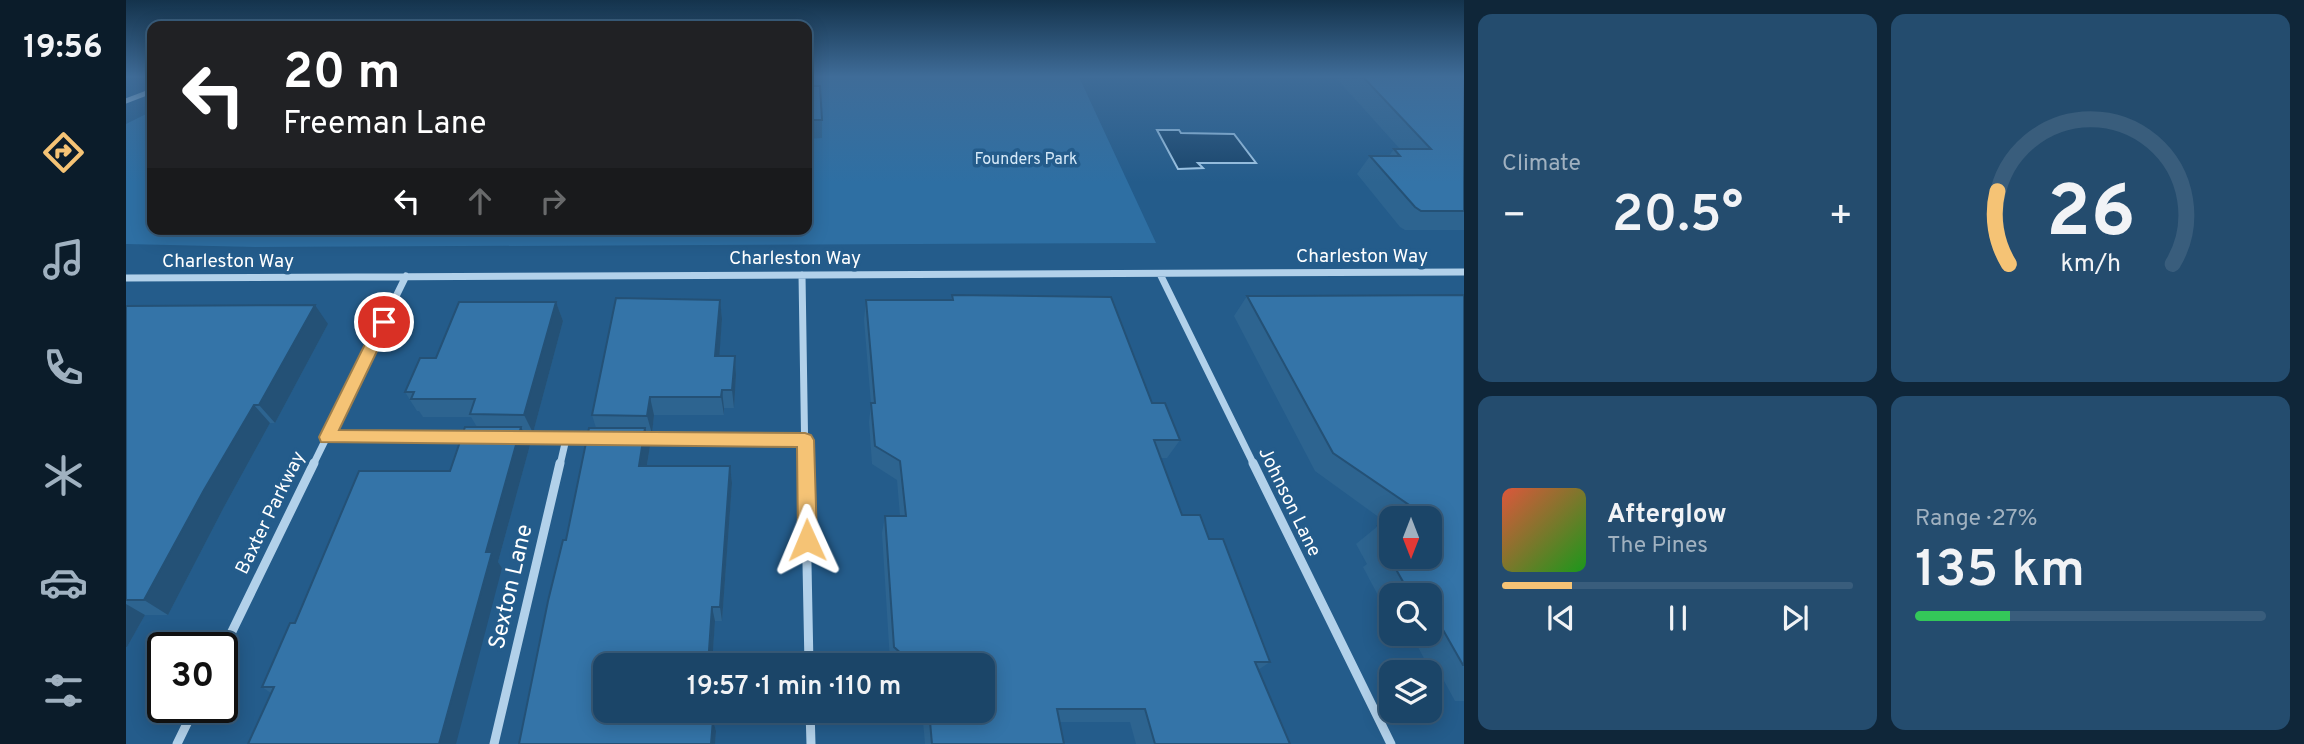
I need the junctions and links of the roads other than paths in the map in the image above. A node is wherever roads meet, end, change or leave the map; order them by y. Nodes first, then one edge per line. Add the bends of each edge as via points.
1 (1464, 272) edge
2 (1160, 274) junction
3 (802, 275) junction
4 (406, 276) junction
5 (126, 278) edge
6 (327, 437) junction
7 (473, 438) edge
8 (513, 438) edge
9 (566, 439) junction
10 (606, 439) edge
11 (632, 439) edge
12 (805, 440) junction
13 (232, 632) edge
14 (809, 653) edge
15 (187, 723) edge
16 (810, 723) edge
17 (177, 744) edge
18 (495, 744) edge
19 (811, 744) edge
20 (1391, 744) edge

1 - 2 street, Charleston Way
2 - 3 street, Charleston Way
2 - 20 street, Johnson Lane
3 - 4 street, Charleston Way
3 - 12 street
4 - 5 street, Charleston Way
4 - 6 street, Baxter Parkway
6 - 7 street
6 - 13 street, Baxter Parkway
8 - 9 street
9 - 10 street
9 - 18 street, Sexton Lane
11 - 12 street
12 - 14 street
15 - 17 street
16 - 19 street

